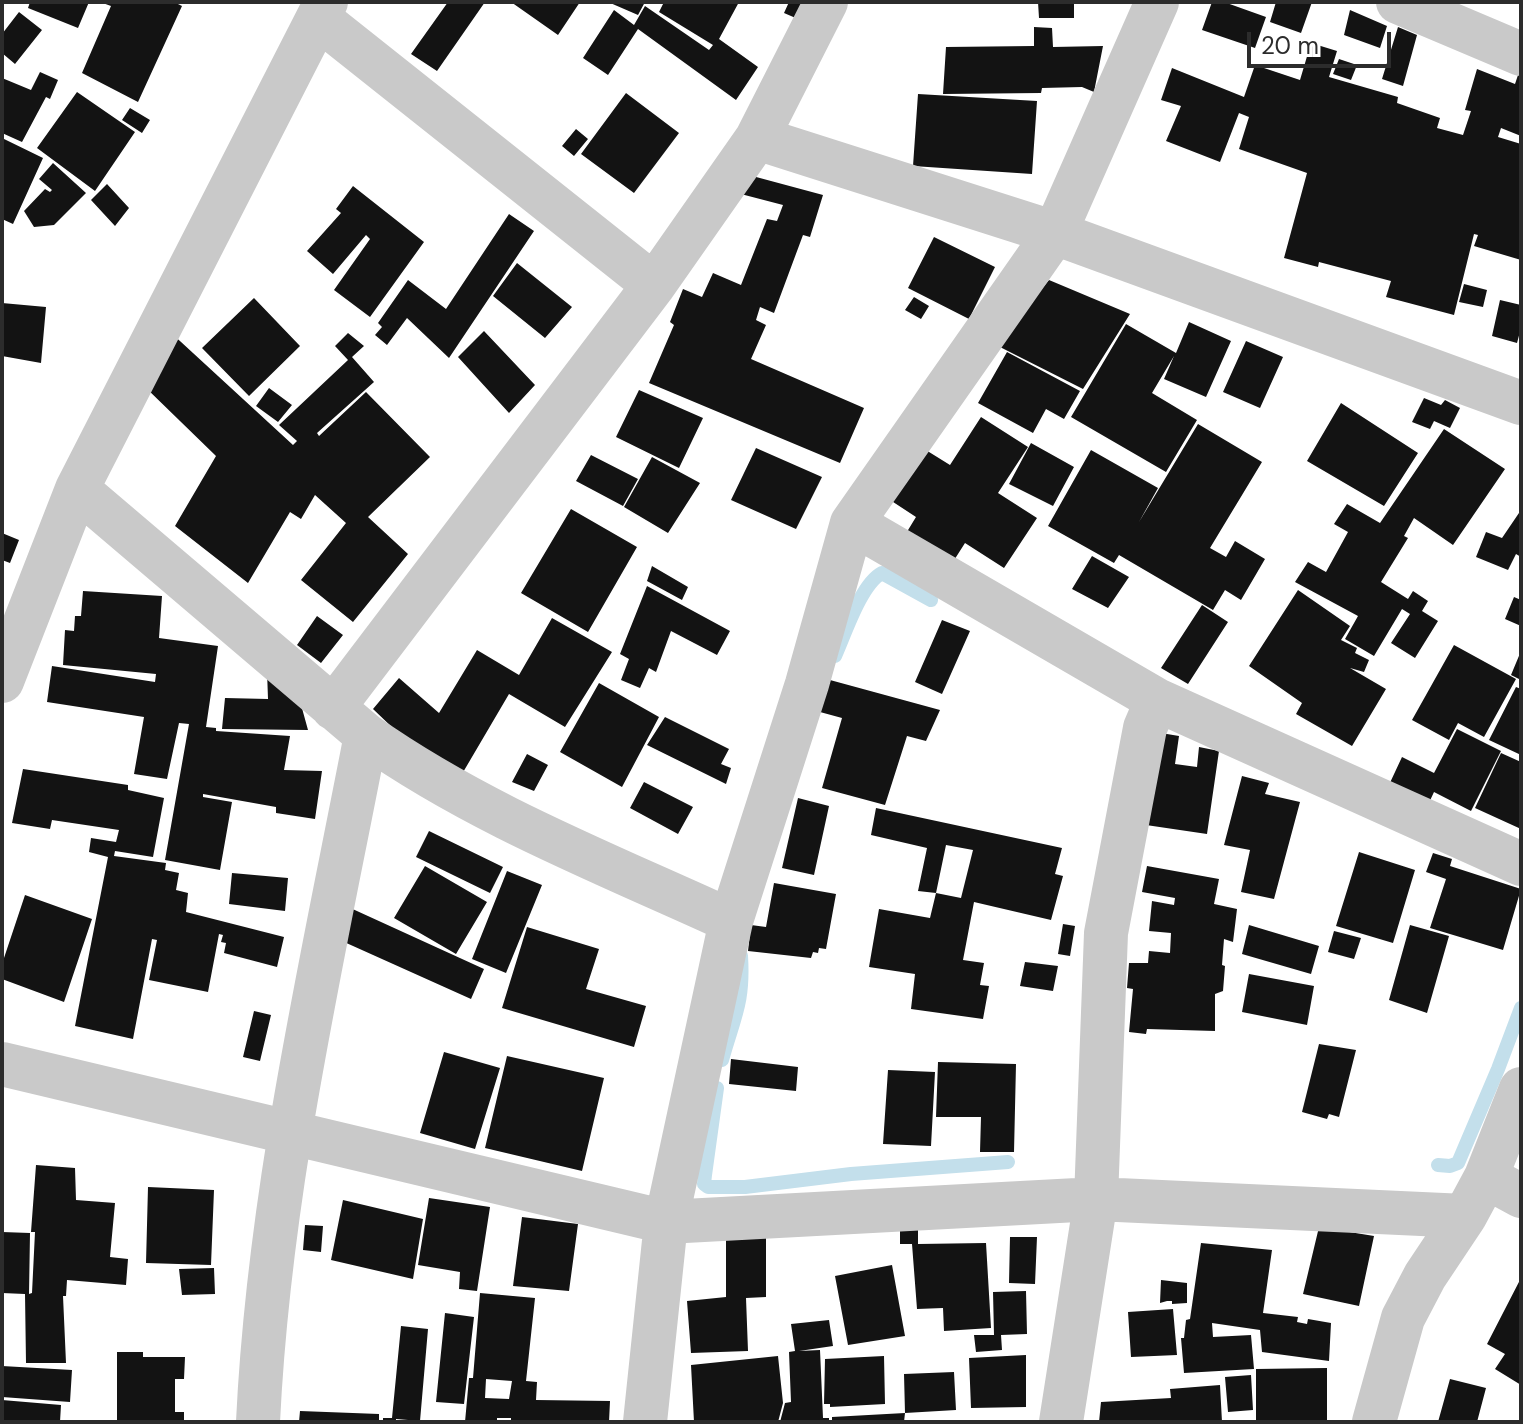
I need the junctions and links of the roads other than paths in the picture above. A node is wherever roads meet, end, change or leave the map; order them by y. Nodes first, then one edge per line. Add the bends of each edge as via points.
1 (826, 2) edge
2 (1157, 2) edge
3 (1398, 2) edge
4 (322, 10) edge
5 (1521, 54) edge
6 (757, 138) junction
7 (1055, 233) junction
8 (654, 285) junction
9 (1521, 403) edge
10 (77, 489) junction
11 (852, 523) junction
12 (10, 626) edge
13 (2, 681) edge
14 (1157, 700) junction
15 (333, 708) junction
16 (366, 735) junction
17 (1521, 864) edge
18 (731, 921) junction
19 (2, 1064) edge
20 (1521, 1089) edge
21 (289, 1132) junction
22 (1504, 1186) edge
23 (1096, 1199) junction
24 (1465, 1216) junction
25 (666, 1222) junction
26 (258, 1422) edge
27 (645, 1422) edge
28 (1061, 1422) edge
29 (1374, 1422) edge

1 - 6 street
2 - 7 street
3 - 5 street
4 - 8 street
4 - 10 street
6 - 7 street
6 - 8 street
7 - 9 street
7 - 11 street
8 - 15 street
10 - 12 street
10 - 15 street
11 - 14 street
11 - 18 street
12 - 13 street
14 - 17 street
14 - 23 street via 1145,728 1106,933
15 - 16 street
16 - 18 street via 486,810
16 - 21 street
18 - 25 street
19 - 21 street
20 - 22 street
21 - 25 street
21 - 26 street via 261,1354
22 - 24 street
23 - 24 street
23 - 25 street
23 - 28 street
24 - 29 street via 1403,1318
25 - 27 street

